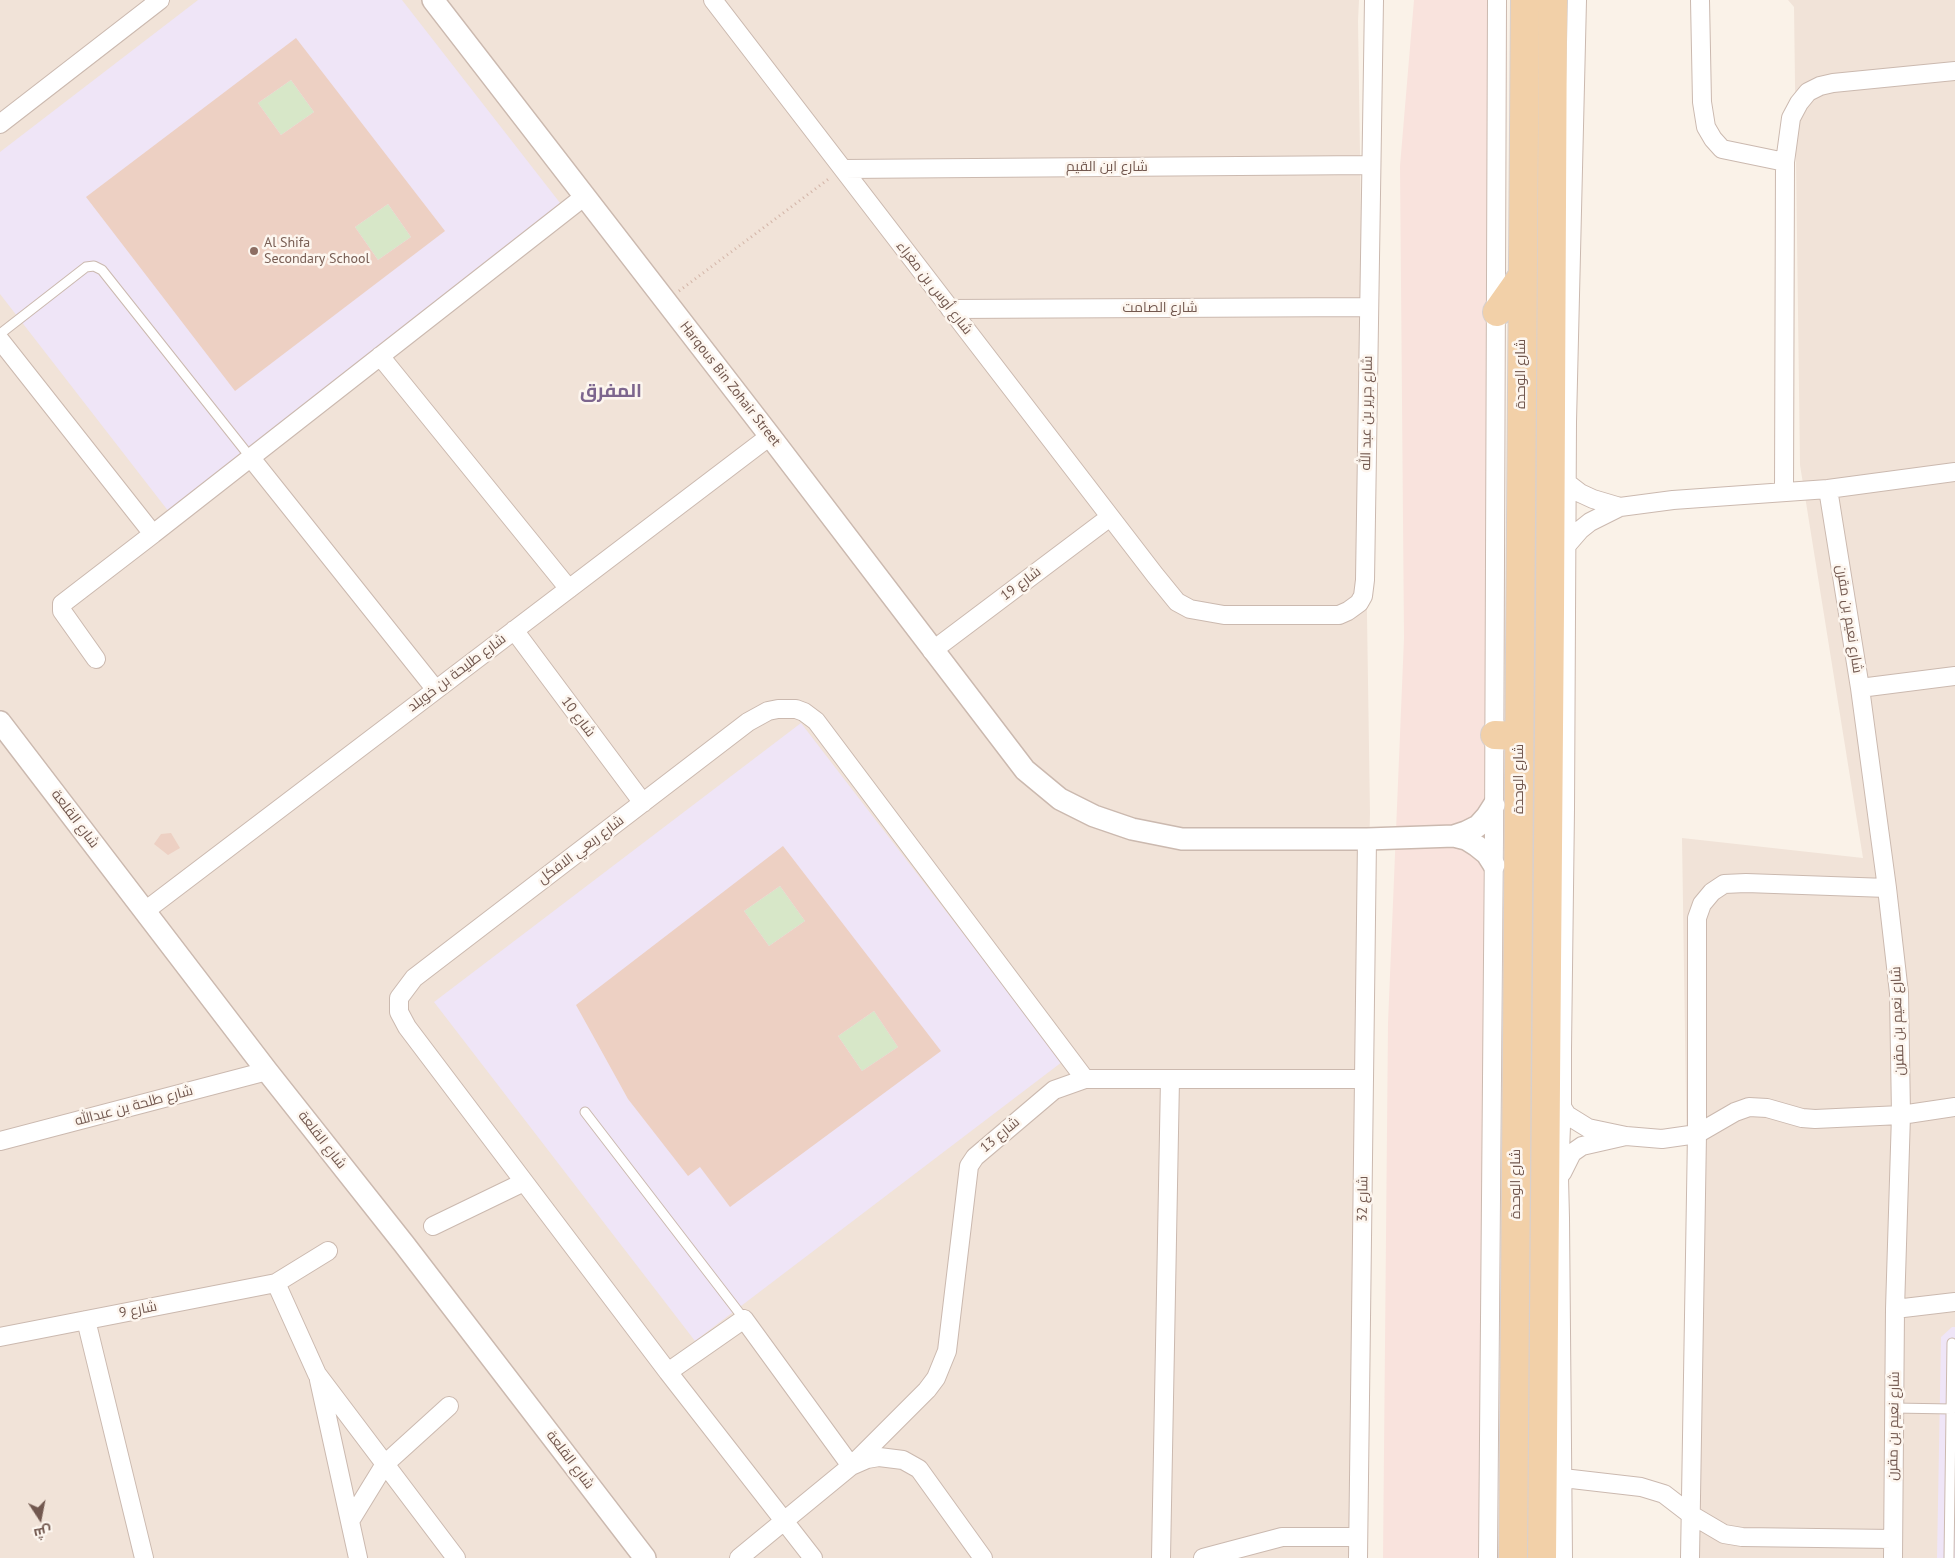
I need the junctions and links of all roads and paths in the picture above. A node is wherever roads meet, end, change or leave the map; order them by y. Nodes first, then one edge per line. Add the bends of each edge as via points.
1 (160, 0) edge
2 (433, 0) edge
3 (713, 0) edge
4 (1374, 0) edge
5 (1497, 0) edge
6 (1525, 0) edge
7 (1553, 0) edge
8 (1577, 0) edge
9 (1700, 0) edge
10 (1955, 71) edge
11 (0, 124) edge
12 (1785, 162) junction
13 (1371, 164) junction
14 (843, 169) junction
15 (585, 196) junction
16 (1522, 278) junction
17 (665, 301) junction
18 (1369, 307) junction
19 (950, 309) junction
20 (1497, 312) junction
21 (0, 334) edge
22 (0, 340) edge
23 (380, 356) junction
24 (1552, 395) junction
25 (1567, 422) junction
26 (770, 436) junction
27 (250, 458) junction
28 (1955, 472) edge
29 (1568, 483) junction
30 (1828, 489) junction
31 (1784, 491) junction
32 (1620, 507) junction
33 (1110, 517) junction
34 (153, 534) junction
35 (1567, 545) junction
36 (1155, 575) joint
37 (569, 589) junction
38 (1558, 610) junction
39 (514, 630) junction
40 (932, 651) junction
41 (96, 658) dead end
42 (1955, 676) edge
43 (1860, 688) junction
44 (436, 690) junction
45 (0, 722) edge
46 (1507, 735) junction
47 (643, 803) junction
48 (1494, 805) junction
49 (1454, 836) junction
50 (1367, 840) junction
51 (1494, 865) junction
52 (1887, 888) junction
53 (145, 911) junction
54 (1548, 1019) junction
55 (1562, 1049) junction
56 (268, 1071) junction
57 (1085, 1079) junction
58 (1170, 1079) junction
59 (1364, 1079) junction
60 (1562, 1100) junction
61 (1955, 1107) edge
62 (585, 1112) dead end
63 (1901, 1115) junction
64 (1697, 1134) junction
65 (1626, 1136) junction
66 (0, 1141) edge
67 (1559, 1178) junction
68 (524, 1182) junction
69 (1560, 1218) junction
70 (433, 1226) dead end
71 (328, 1251) dead end
72 (1544, 1258) junction
73 (276, 1283) junction
74 (1955, 1302) edge
75 (1895, 1309) junction
76 (744, 1319) junction
77 (86, 1320) junction
78 (0, 1337) edge
79 (1952, 1343) dead end
80 (668, 1372) junction
81 (317, 1374) junction
82 (449, 1406) dead end
83 (1894, 1408) junction
84 (1952, 1409) junction
85 (385, 1464) junction
86 (851, 1466) junction
87 (1563, 1478) junction
88 (1690, 1514) junction
89 (350, 1521) junction
90 (785, 1522) junction
91 (1358, 1537) junction
92 (1892, 1539) junction
93 (1247, 1552) edge
94 (144, 1558) edge
95 (358, 1558) edge
96 (456, 1558) edge
97 (645, 1558) edge
98 (739, 1558) edge
99 (814, 1558) edge
100 (983, 1558) edge
101 (1161, 1558) edge
102 (1203, 1558) edge
103 (1358, 1558) edge
104 (1488, 1558) edge
105 (1513, 1558) edge
106 (1541, 1558) edge
107 (1562, 1558) edge
108 (1690, 1558) edge
109 (1892, 1558) edge
110 (1949, 1558) edge

1 - 11 street
2 - 15 street, Harqous Bin Zohair Street
3 - 14 street, شارع أوس بن مغراء
4 - 13 street, شارع جرير بن عبد الله
5 - 20 street
6 - 16 main road, شارع الوحدة
7 - 24 main road, شارع الوحدة
8 - 25 street
9 - 12 street via 1702,102 1706,126 1722,149
10 - 12 street via 1833,83 1808,92 1791,118
12 - 31 street
13 - 14 street, شارع ابن القيم
13 - 18 street, شارع جرير بن عبد الله
14 - 17 path
14 - 19 street, شارع أوس بن مغراء
15 - 17 street, Harqous Bin Zohair Street
15 - 23 street
16 - 20 main road
16 - 46 main road, شارع الوحدة
17 - 26 street, Harqous Bin Zohair Street
18 - 19 street, شارع الصامت
18 - 36 street, شارع جرير بن عبد الله via 1365,580 1359,603 1338,615 1224,615 1190,609 1177,602
19 - 33 street, شارع أوس بن مغراء
20 - 46 street
21 - 27 lane via 86,268 94,266 102,270
22 - 34 street
23 - 27 street
23 - 37 street
24 - 25 main road
24 - 38 main road, شارع الوحدة
25 - 29 street
26 - 37 street, شارع طليحة بن خويلد
26 - 40 street, Harqous Bin Zohair Street
27 - 34 street
27 - 44 street
28 - 30 street
29 - 32 street via 1593,499
29 - 35 street
30 - 31 street
30 - 43 street, شارع نعيم بن مقرن
31 - 32 street
32 - 35 street via 1590,522
33 - 36 street, شارع أوس بن مغراء
33 - 40 street, شارع 19
34 - 41 street via 62,604 62,611
35 - 38 street
37 - 39 street, شارع طليحة بن خويلد
38 - 54 main road, شارع الوحدة
38 - 55 street
39 - 44 street, شارع طليحة بن خويلد
39 - 47 street, شارع 10
40 - 50 street, Harqous Bin Zohair Street via 1024,770 1060,799 1094,816 1132,829 1182,839
42 - 43 street
43 - 52 street, شارع نعيم بن مقرن
44 - 53 street, شارع طليحة بن خويلد
45 - 53 street, شارع القلعة
46 - 48 street
46 - 105 main road, شارع الوحدة
47 - 57 street, شارع ربعي الافكل via 748,722 768,711 787,708 804,712 816,721
47 - 68 street, شارع ربعي الافكل via 414,978 399,998 400,1016
48 - 49 street via 1478,826
48 - 51 street
49 - 50 street, Harqous Bin Zohair Street
49 - 51 street via 1477,846
50 - 59 street, شارع 32
51 - 104 street
52 - 63 street, شارع نعيم بن مقرن via 1899,993
52 - 64 street via 1724,884 1702,904 1697,918
53 - 56 street, شارع القلعة
54 - 55 street
54 - 72 main road, شارع الوحدة
55 - 60 street
56 - 66 street, شارع طلحة بن عبدالله
56 - 97 street, شارع القلعة
57 - 58 street, شارع 13
57 - 86 street, شارع 13 via 1054,1090 975,1157 969,1166 947,1350 936,1378
58 - 59 street, شارع 13
58 - 101 street
59 - 91 street, شارع 32
60 - 65 street via 1562,1107 1574,1121 1588,1128
60 - 67 street
61 - 63 street
62 - 76 lane
63 - 64 street via 1815,1119 1749,1107
63 - 75 street, شارع نعيم بن مقرن
64 - 65 street via 1662,1140
64 - 88 street
65 - 67 street via 1582,1146 1572,1153
67 - 69 street
68 - 70 street
68 - 80 street, شارع ربعي الافكل
69 - 72 street
69 - 87 street
71 - 73 street
72 - 106 main road, شارع الوحدة
73 - 77 street, شارع 9
73 - 81 street
74 - 75 street
75 - 83 street, شارع نعيم بن مقرن
76 - 80 street
76 - 86 street
77 - 78 street, شارع 9
77 - 94 street
79 - 84 lane
80 - 90 street, شارع ربعي الافكل
81 - 85 street
81 - 89 street
82 - 85 street
83 - 84 lane
83 - 92 street, شارع نعيم بن مقرن
84 - 110 lane
85 - 89 street
85 - 96 street
86 - 90 street, شارع 13
86 - 100 street via 879,1458 912,1464 919,1469
87 - 88 street via 1641,1487 1664,1494
87 - 107 street
88 - 92 street via 1724,1534 1742,1537
88 - 108 street
89 - 95 street
90 - 98 street, شارع 13
90 - 99 street, شارع ربعي الافكل
91 - 93 street via 1282,1537
91 - 103 street, شارع 32
92 - 109 street, شارع نعيم بن مقرن
93 - 102 street
105 - 106 main road via 1519,1538 1525,1531 1532,1532

